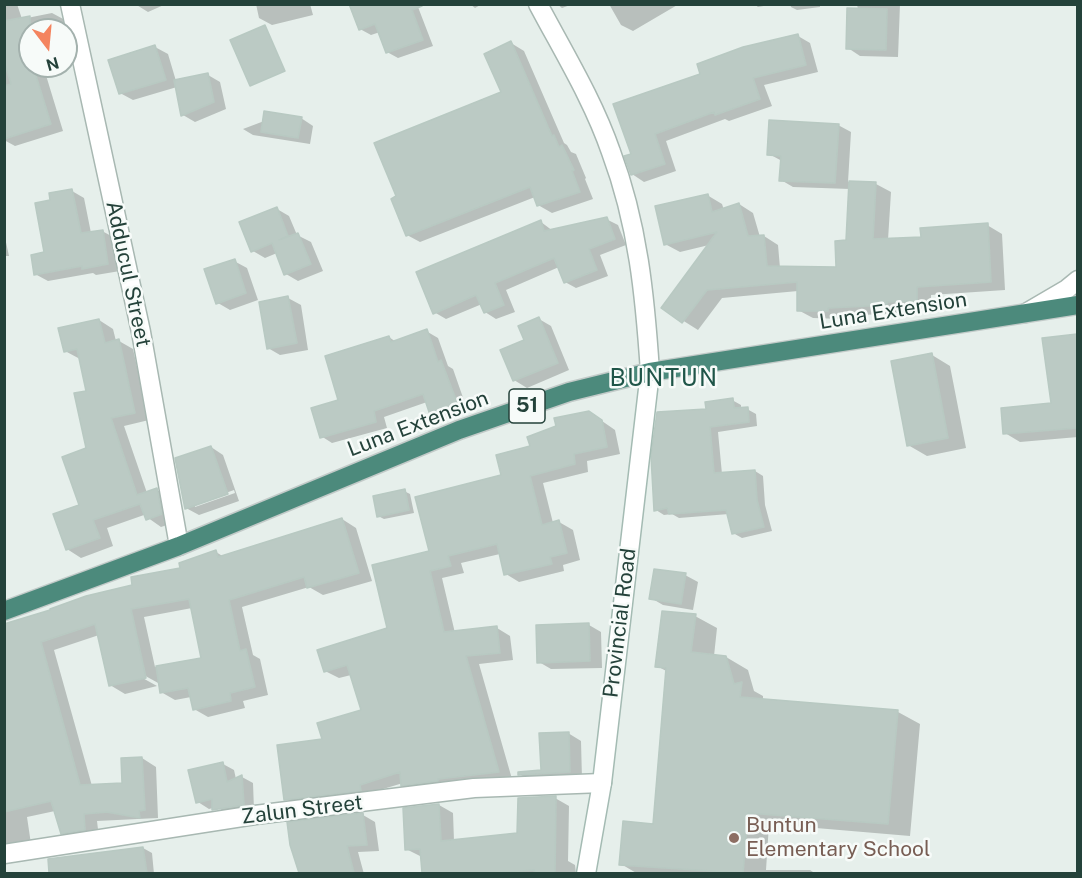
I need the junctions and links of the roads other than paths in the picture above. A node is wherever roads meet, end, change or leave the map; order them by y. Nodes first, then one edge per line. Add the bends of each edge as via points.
1 (70, 4) edge
2 (538, 4) edge
3 (1077, 280) edge
4 (1077, 305) edge
5 (1025, 314) junction
6 (650, 372) junction
7 (178, 546) junction
8 (4, 610) edge
9 (602, 783) junction
10 (4, 854) edge
11 (586, 873) edge

1 - 7 street, Adducul Street via 141,332
2 - 6 street, Provincial Road via 587,95 612,153 637,245
3 - 5 street
4 - 5 highway, Luna Extension / 51
5 - 6 highway, Luna Extension / 51
6 - 7 highway, Luna Extension / 51 via 569,392 459,430
6 - 9 street, Provincial Road
7 - 8 highway, Luna Extension / 51
9 - 10 street, Zalun Street via 474,788 255,815
9 - 11 street, Provincial Road

